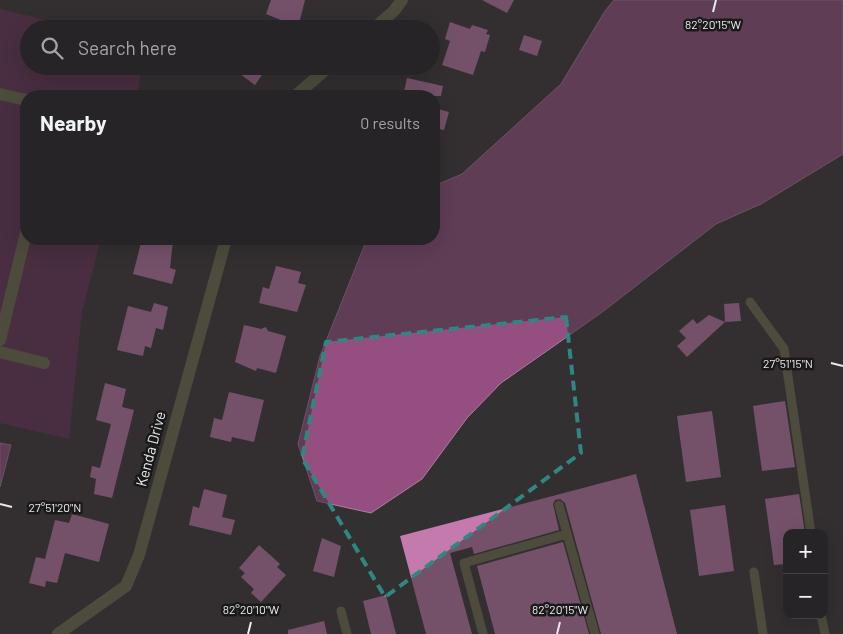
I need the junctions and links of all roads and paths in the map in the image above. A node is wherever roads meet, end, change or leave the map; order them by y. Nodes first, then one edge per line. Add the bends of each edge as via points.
1 (402, 0) edge
2 (384, 20) edge
3 (319, 75) edge
4 (301, 90) edge
5 (0, 94) edge
6 (20, 99) edge
7 (23, 245) edge
8 (224, 245) edge
9 (750, 302) dead end
10 (0, 340) edge
11 (0, 352) edge
12 (44, 363) dead end
13 (559, 505) dead end
14 (809, 529) edge
15 (567, 534) junction
16 (754, 572) dead end
17 (341, 611) dead end
18 (823, 619) edge
19 (58, 634) edge
20 (347, 634) edge
21 (483, 634) edge
22 (595, 634) edge
23 (763, 634) edge
24 (825, 634) edge

1 - 2 street
3 - 4 street
5 - 6 street
7 - 10 street
8 - 19 street, Kenda Drive via 138,555 126,586
9 - 14 lane via 784,349
11 - 12 street
13 - 15 lane
15 - 21 lane via 464,563
15 - 22 lane
16 - 23 lane
17 - 20 lane
18 - 24 lane

